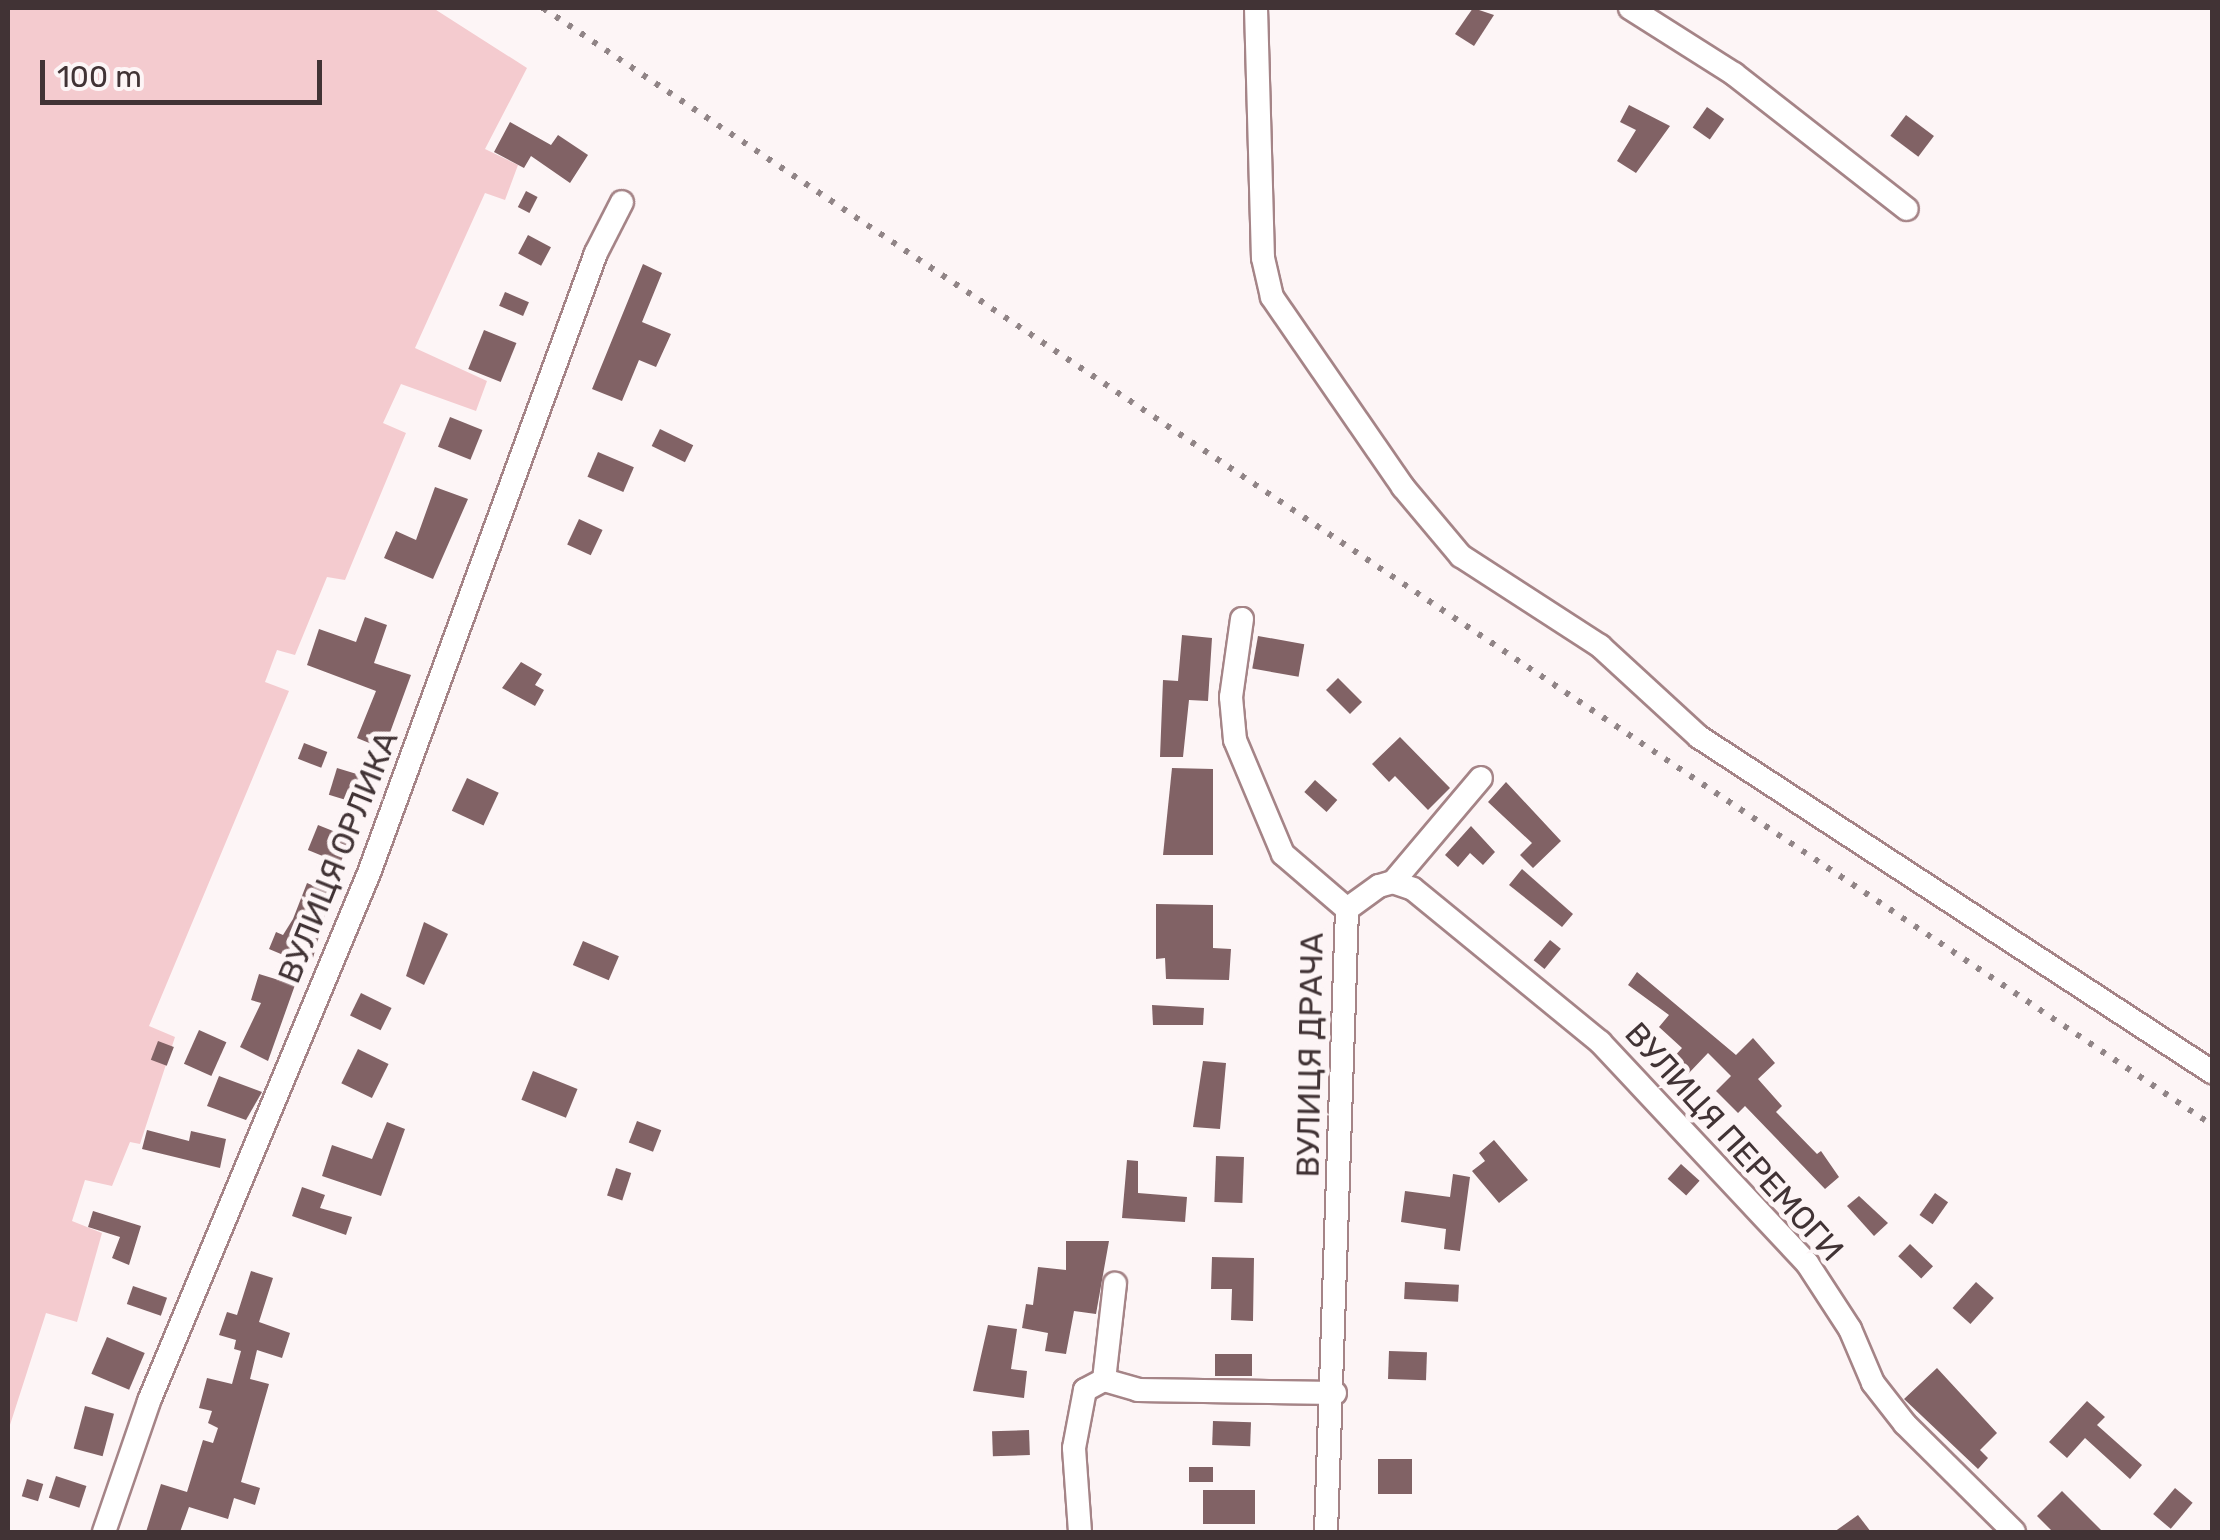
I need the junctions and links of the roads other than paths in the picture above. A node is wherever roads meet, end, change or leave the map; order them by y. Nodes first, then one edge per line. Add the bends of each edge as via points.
1 (1256, 8) edge
2 (1630, 8) edge
3 (622, 202) dead end
4 (1907, 208) dead end
5 (1242, 618) dead end
6 (1481, 778) dead end
7 (1393, 882) junction
8 (1346, 910) junction
9 (2212, 1072) edge
10 (1115, 1284) dead end
11 (1104, 1380) junction
12 (1334, 1393) junction
13 (104, 1532) edge
14 (1080, 1532) edge
15 (1326, 1532) edge
16 (2014, 1532) edge

1 - 9 street via 1263,258 1272,297 1403,487 1461,556 1600,646 1698,738
2 - 4 street via 1734,74
3 - 13 street, ВУЛИЦЯ ОРЛИКА via 596,253 370,873 149,1401
5 - 8 street, ВУЛИЦЯ ДРАЧА via 1231,697 1235,740 1284,854
6 - 7 street
7 - 8 street
7 - 16 street, ВУЛИЦЯ ПЕРЕМОГИ via 1413,889 1600,1042 1807,1263 1850,1330 1873,1383
8 - 12 street, ВУЛИЦЯ ДРАЧА
10 - 11 street
11 - 12 street via 1138,1390
11 - 14 street via 1085,1390 1074,1448
12 - 15 street, ВУЛИЦЯ ДРАЧА

